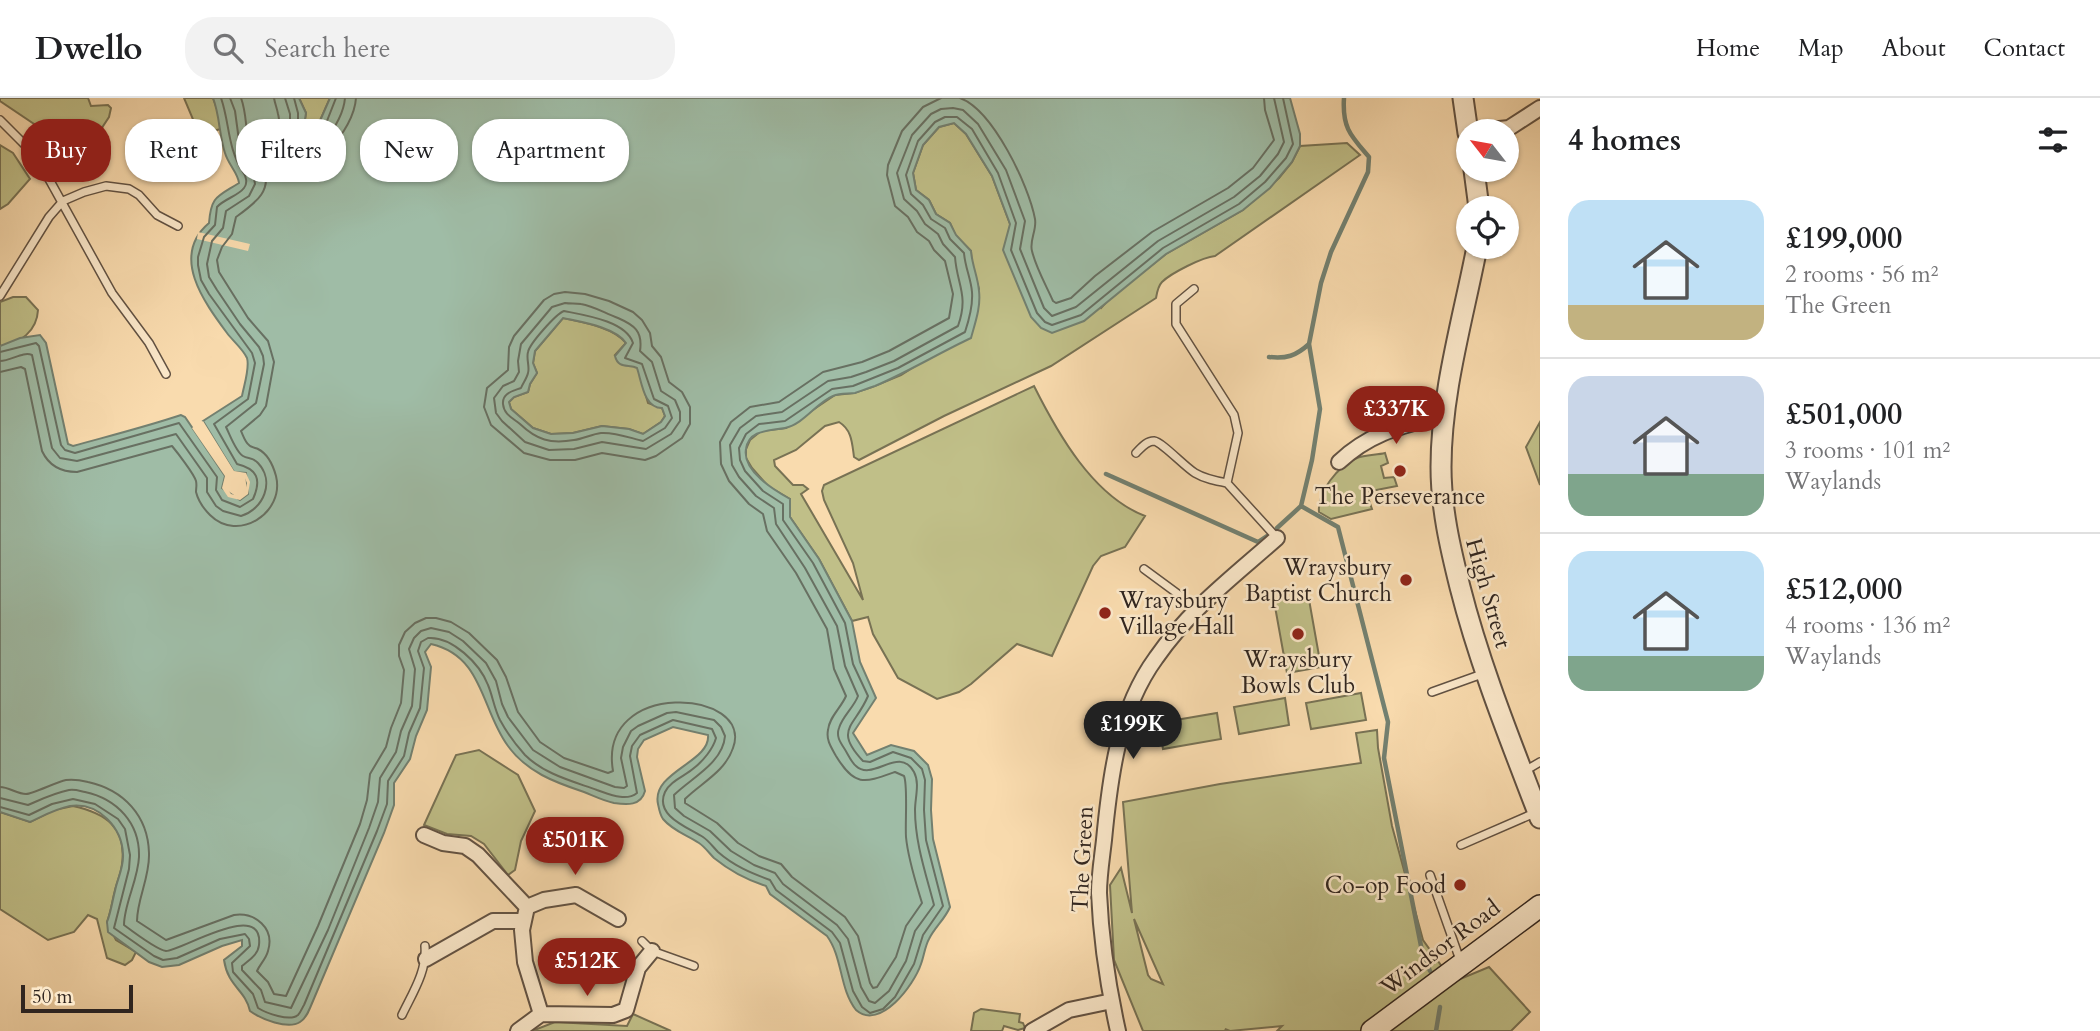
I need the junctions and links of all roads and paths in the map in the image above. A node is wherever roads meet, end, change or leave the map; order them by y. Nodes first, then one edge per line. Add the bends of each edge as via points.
1 (1463, 98) edge
2 (1540, 108) edge
3 (1466, 119) edge
4 (0, 120) edge
5 (1519, 122) edge
6 (63, 201) junction
7 (178, 226) dead end
8 (1475, 259) edge
9 (1194, 289) dead end
10 (0, 296) edge
11 (166, 374) dead end
12 (1443, 415) junction
13 (1136, 453) dead end
14 (1339, 462) dead end
15 (1227, 483) junction
16 (1277, 538) joint
17 (1144, 569) dead end
18 (1197, 608) junction
19 (1486, 673) junction
20 (1432, 692) dead end
21 (1540, 762) edge
22 (1522, 772) junction
23 (1539, 815) edge
24 (424, 835) dead end
25 (1461, 845) dead end
26 (1430, 876) dead end
27 (1540, 906) edge
28 (525, 914) junction
29 (618, 919) dead end
30 (647, 946) joint
31 (425, 952) joint
32 (1461, 964) junction
33 (694, 966) dead end
34 (1112, 1001) junction
35 (541, 1014) junction
36 (402, 1015) dead end
37 (518, 1031) edge
38 (1032, 1031) edge
39 (1118, 1031) edge
40 (1372, 1031) edge

1 - 3 street
2 - 5 street
4 - 6 lane via 28,148
6 - 7 lane via 106,186 129,189 157,215
6 - 10 lane
6 - 11 lane via 112,293
8 - 12 street, High Street
9 - 15 lane via 1176,304 1176,324 1234,415 1238,433
12 - 14 street via 1386,431 1357,445
12 - 19 street, High Street via 1445,528
13 - 15 lane via 1155,441 1196,474
15 - 16 lane
16 - 18 street, The Green
17 - 18 lane
18 - 34 street, The Green via 1155,659 1129,703 1109,788 1099,892
19 - 20 lane
19 - 22 street, High Street
21 - 22 lane
22 - 23 street, High Street
23 - 25 lane
24 - 28 street via 436,847 465,846 478,855
26 - 32 lane
27 - 32 main road, Windsor Road
28 - 29 street via 544,900 576,895
28 - 31 street via 493,921
28 - 35 street via 525,962
30 - 33 lane
30 - 35 street via 626,1010 613,1015
31 - 36 lane
32 - 40 main road, Windsor Road
34 - 38 street via 1069,1010
34 - 39 street, The Green
35 - 37 street

